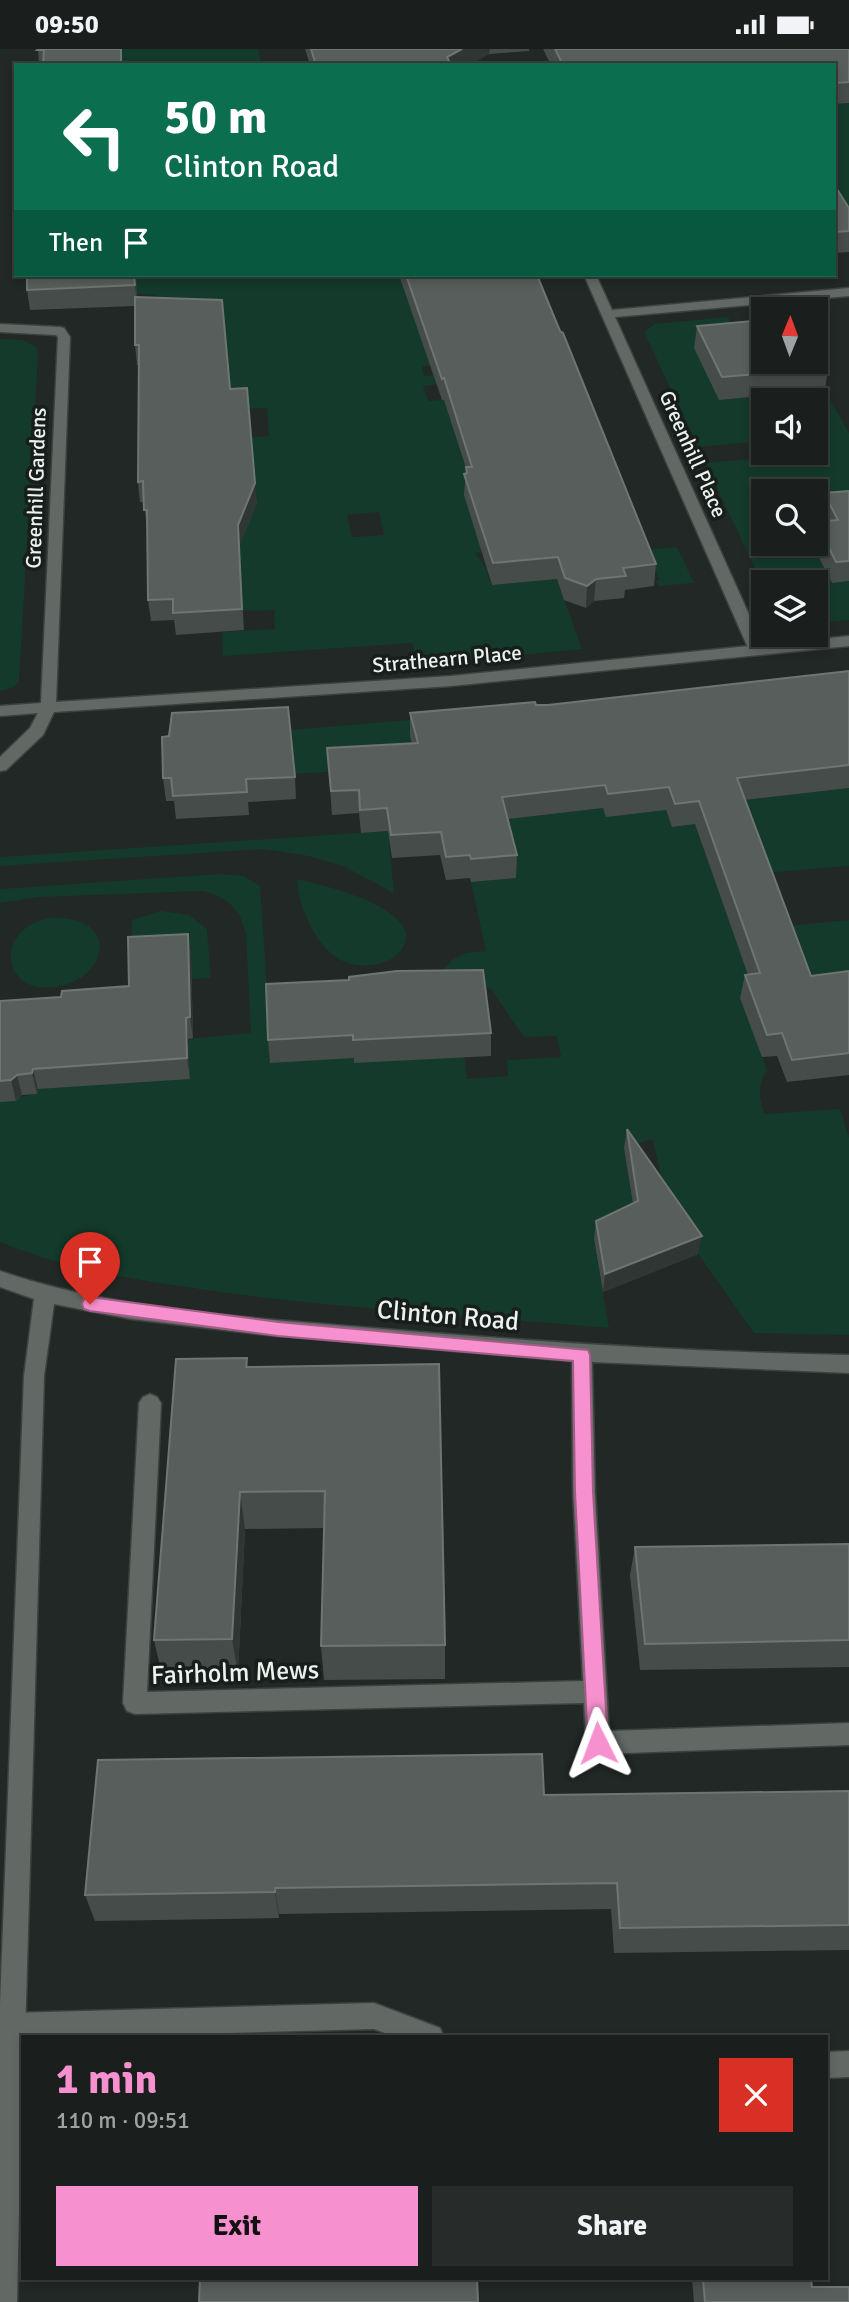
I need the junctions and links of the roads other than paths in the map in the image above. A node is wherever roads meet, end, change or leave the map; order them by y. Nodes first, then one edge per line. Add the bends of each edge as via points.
1 (591, 277) edge
2 (849, 292) edge
3 (608, 314) junction
4 (0, 328) edge
5 (849, 641) edge
6 (757, 650) junction
7 (48, 709) junction
8 (0, 711) edge
9 (37, 731) junction
10 (0, 755) edge
11 (0, 766) edge
12 (0, 1279) edge
13 (45, 1296) junction
14 (582, 1355) junction
15 (849, 1364) edge
16 (150, 1403) dead end
17 (595, 1692) junction
18 (849, 1734) edge
19 (12, 2026) junction
20 (426, 2035) edge
21 (849, 2064) edge
22 (828, 2065) edge
23 (4, 2159) edge
24 (3, 2302) edge

1 - 3 street, Greenhill Place
2 - 3 street
3 - 6 street, Greenhill Place
4 - 7 street, Greenhill Gardens via 50,328 64,337
5 - 6 street, Strathearn Place
6 - 7 street, Strathearn Place via 451,681
7 - 8 street
7 - 9 street, Greenhill Gardens
9 - 10 street
9 - 11 street, Greenhill Gardens
12 - 13 street, Clinton Road
13 - 14 street, Clinton Road via 278,1329
13 - 19 street via 34,1376
14 - 15 street, Clinton Road
14 - 17 street
16 - 17 street, Fairholm Mews via 135,1703
17 - 18 street via 598,1743
19 - 20 street via 374,2016
19 - 23 street
21 - 22 street
23 - 24 street

